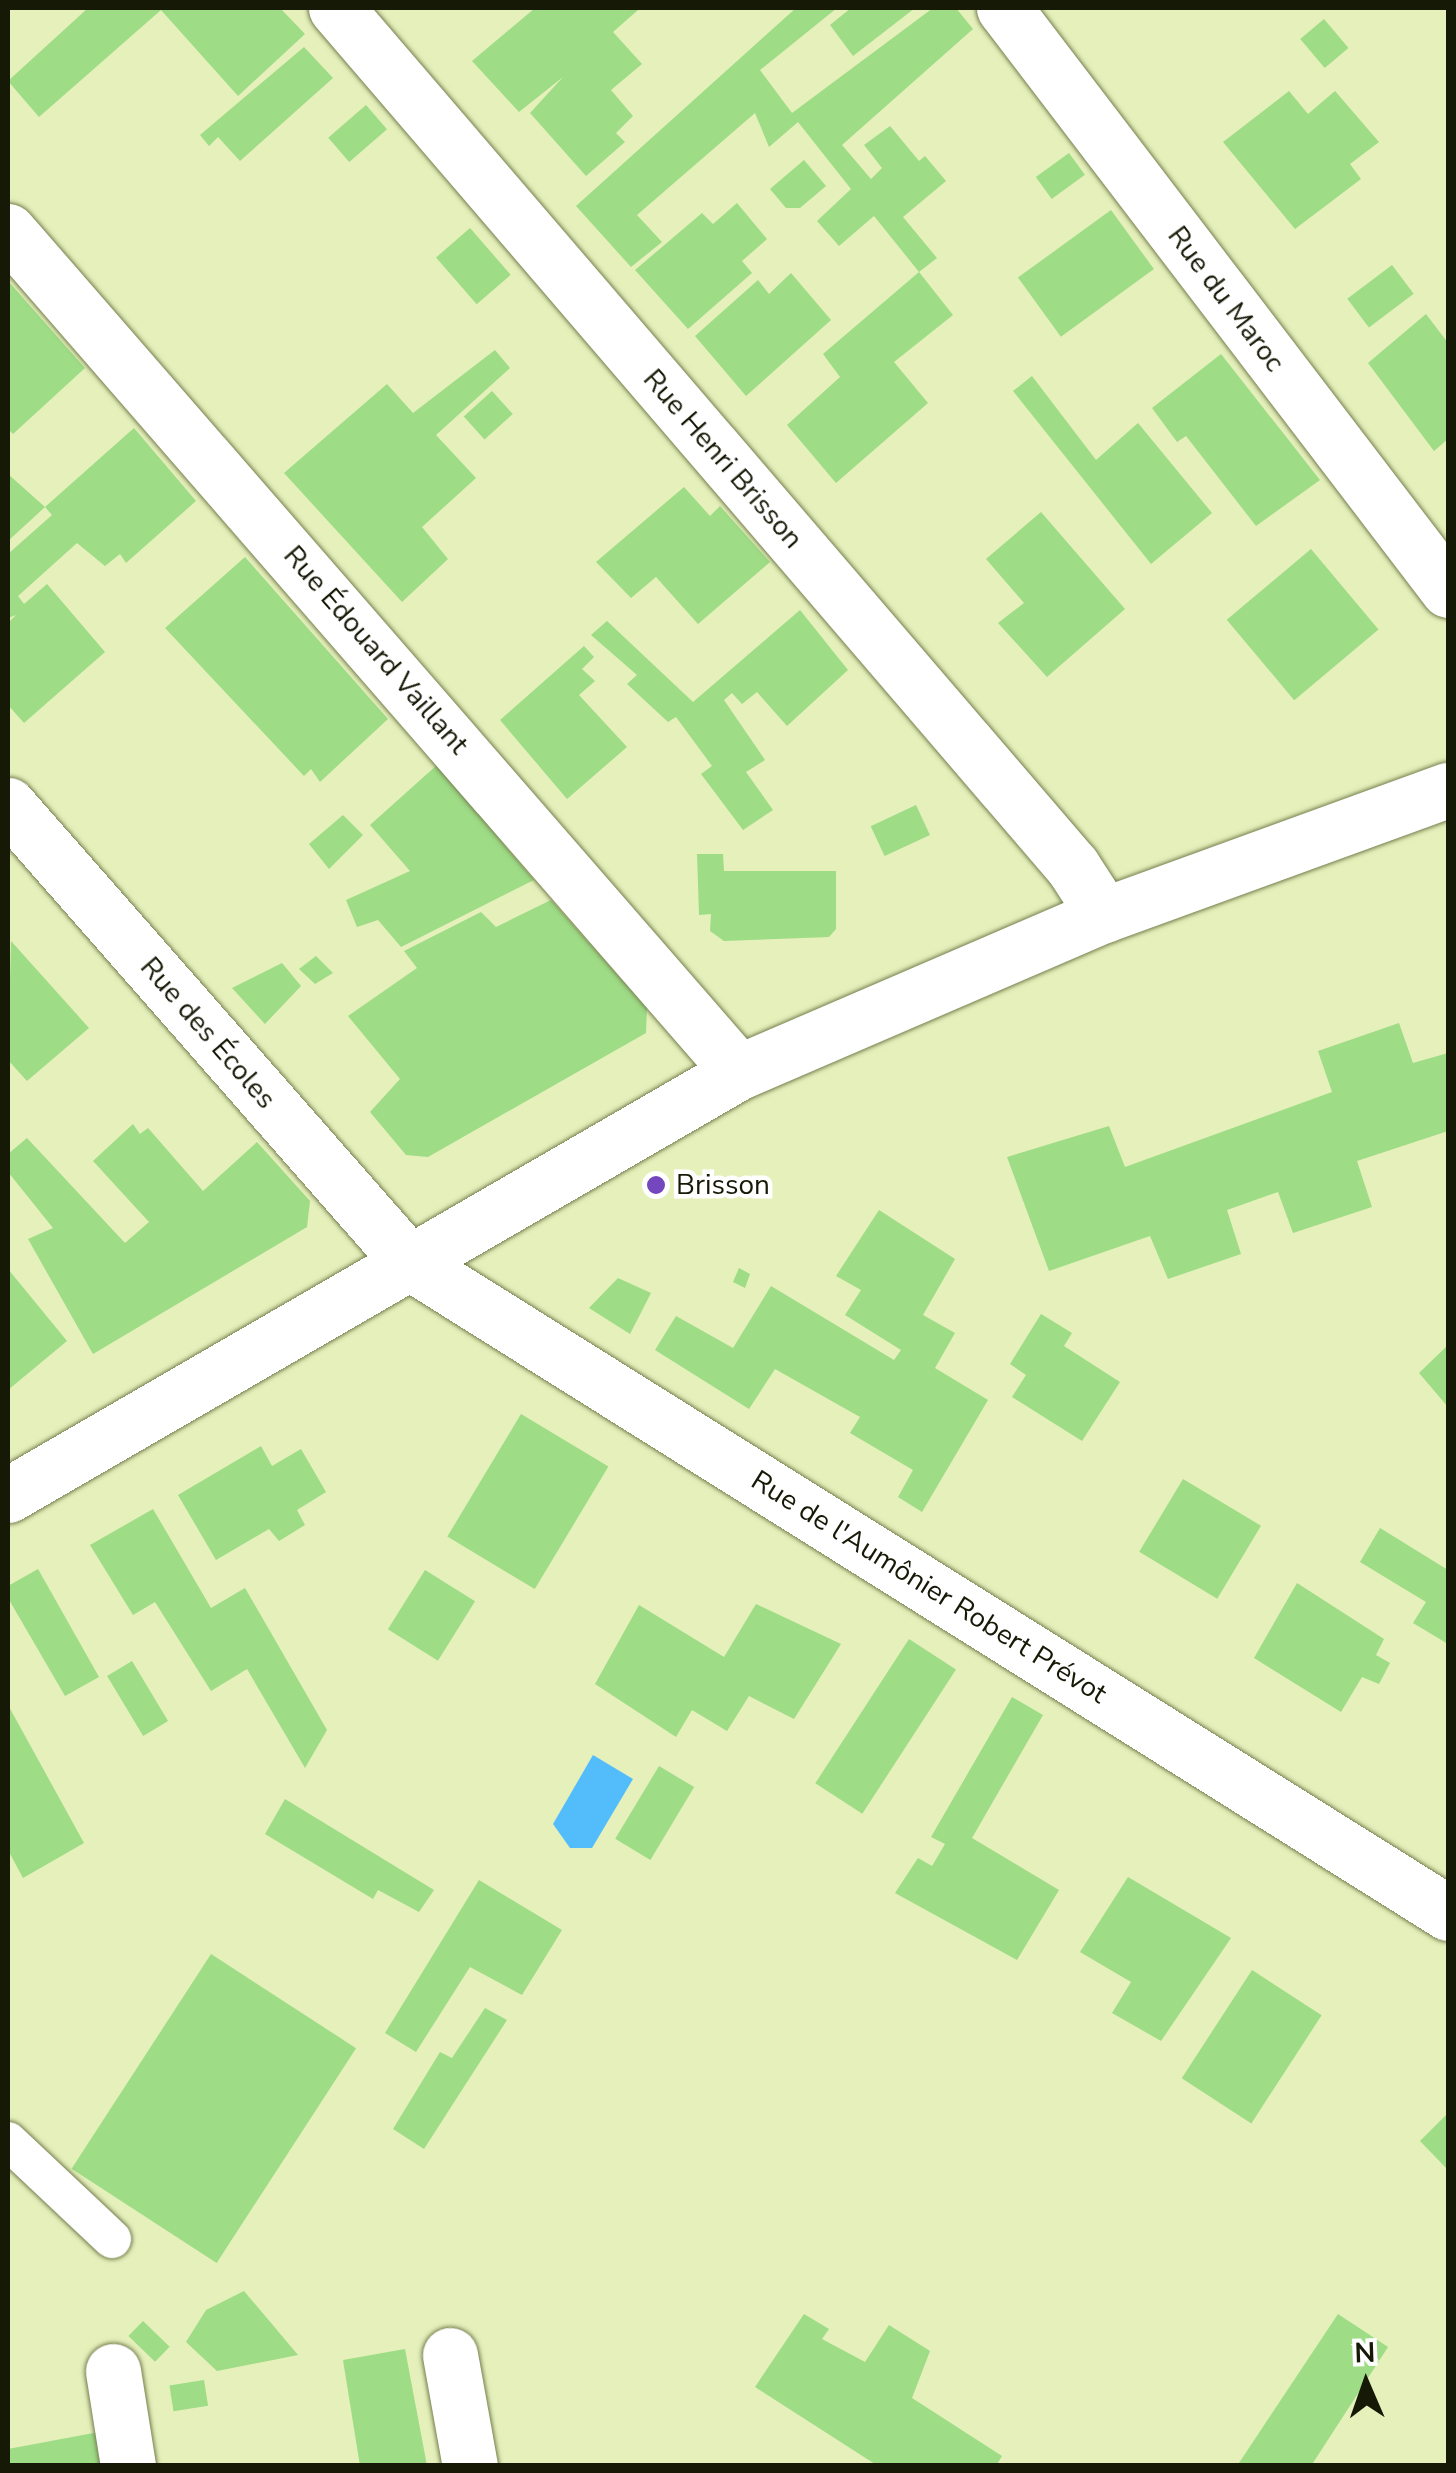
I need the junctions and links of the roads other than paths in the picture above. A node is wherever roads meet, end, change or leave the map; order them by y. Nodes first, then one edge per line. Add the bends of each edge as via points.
1 (336, 8) edge
2 (1004, 8) edge
3 (8, 230) edge
4 (1448, 590) edge
5 (1448, 790) edge
6 (8, 805) edge
7 (1104, 915) junction
8 (739, 1072) junction
9 (410, 1262) junction
10 (8, 1494) edge
11 (1448, 1913) edge
12 (8, 2141) edge
13 (112, 2240) dead end
14 (450, 2355) dead end
15 (113, 2371) dead end
16 (128, 2466) edge
17 (470, 2466) edge

1 - 7 street, Rue Henri Brisson via 1073,867
2 - 4 street, Rue du Maroc
3 - 8 street, Rue Édouard Vaillant
5 - 7 street
6 - 9 street, Rue des Écoles
7 - 8 street
8 - 9 street
9 - 10 street
9 - 11 street, Rue de l'Aumônier Robert Prévot
12 - 13 lane
14 - 17 street
15 - 16 street

